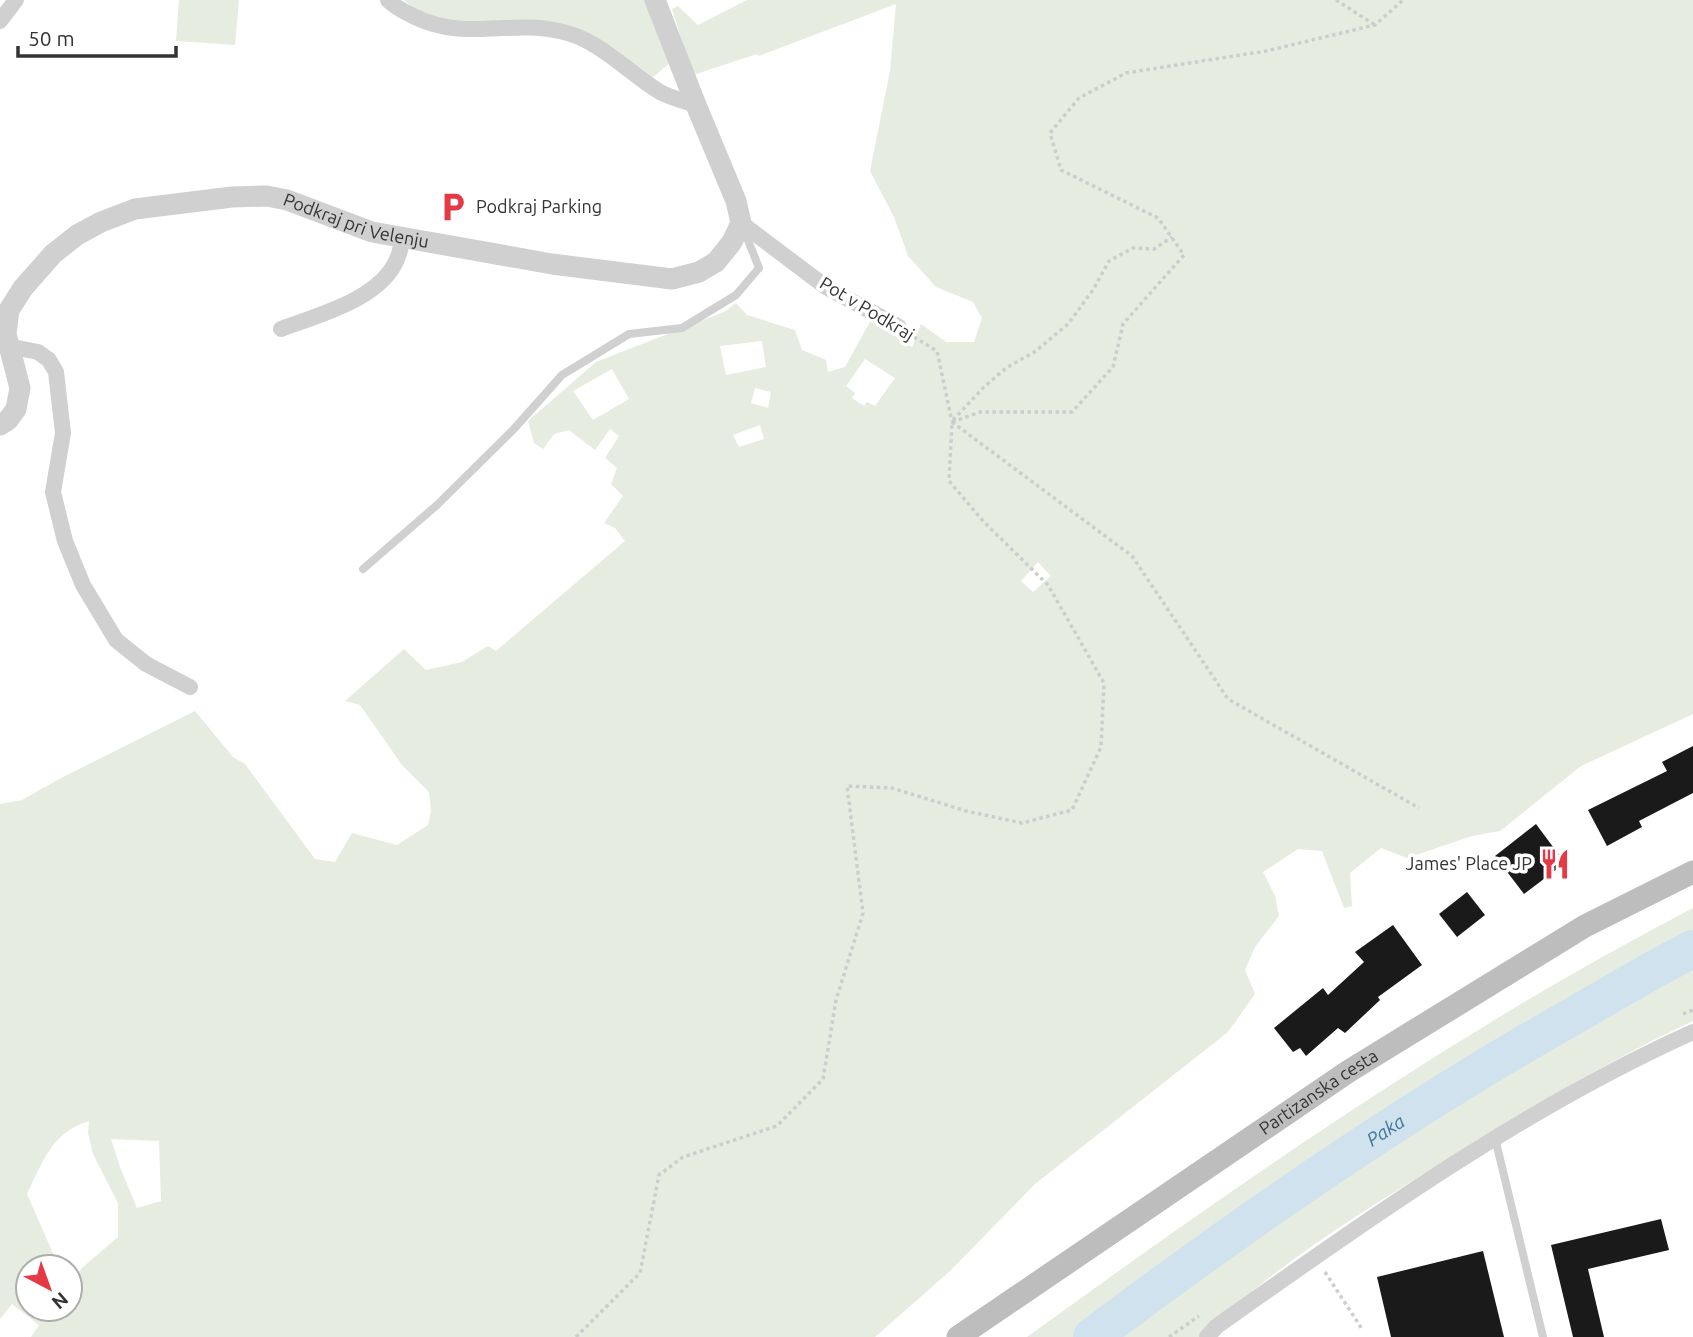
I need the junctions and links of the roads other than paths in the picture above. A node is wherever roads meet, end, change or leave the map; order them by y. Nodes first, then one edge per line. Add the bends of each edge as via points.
1 (16, 0) edge
2 (388, 0) edge
3 (655, 0) edge
4 (0, 21) edge
5 (696, 105) junction
6 (741, 223) junction
7 (402, 238) junction
8 (899, 327) road end
9 (281, 329) dead end
10 (5, 335) edge
11 (1, 426) edge
12 (363, 569) dead end
13 (190, 687) dead end
14 (1693, 872) edge
15 (1693, 1032) edge
16 (1495, 1138) junction
17 (958, 1337) edge
18 (1207, 1337) edge
19 (1543, 1337) edge

1 - 4 street
2 - 5 street via 394,7 442,27 561,31 594,45 663,93
3 - 5 street
5 - 6 street
6 - 7 street, Podkraj pri Velenju via 716,262 672,279
6 - 8 street, Pot v Podkraj via 826,287
6 - 12 lane via 759,268 736,295 682,328 629,334 562,375 447,496
7 - 9 street via 397,261 383,280 360,297
7 - 10 street, Podkraj pri Velenju via 267,196 135,209 77,234 53,254 9,310
10 - 11 street via 19,388 16,408
10 - 13 street via 38,352 56,372 63,433 53,492 65,541 83,585 116,640 146,664
14 - 17 main road, Partizanska cesta via 1585,926 1349,1071
15 - 16 street via 1635,1059
16 - 18 street via 1391,1203
16 - 19 lane

